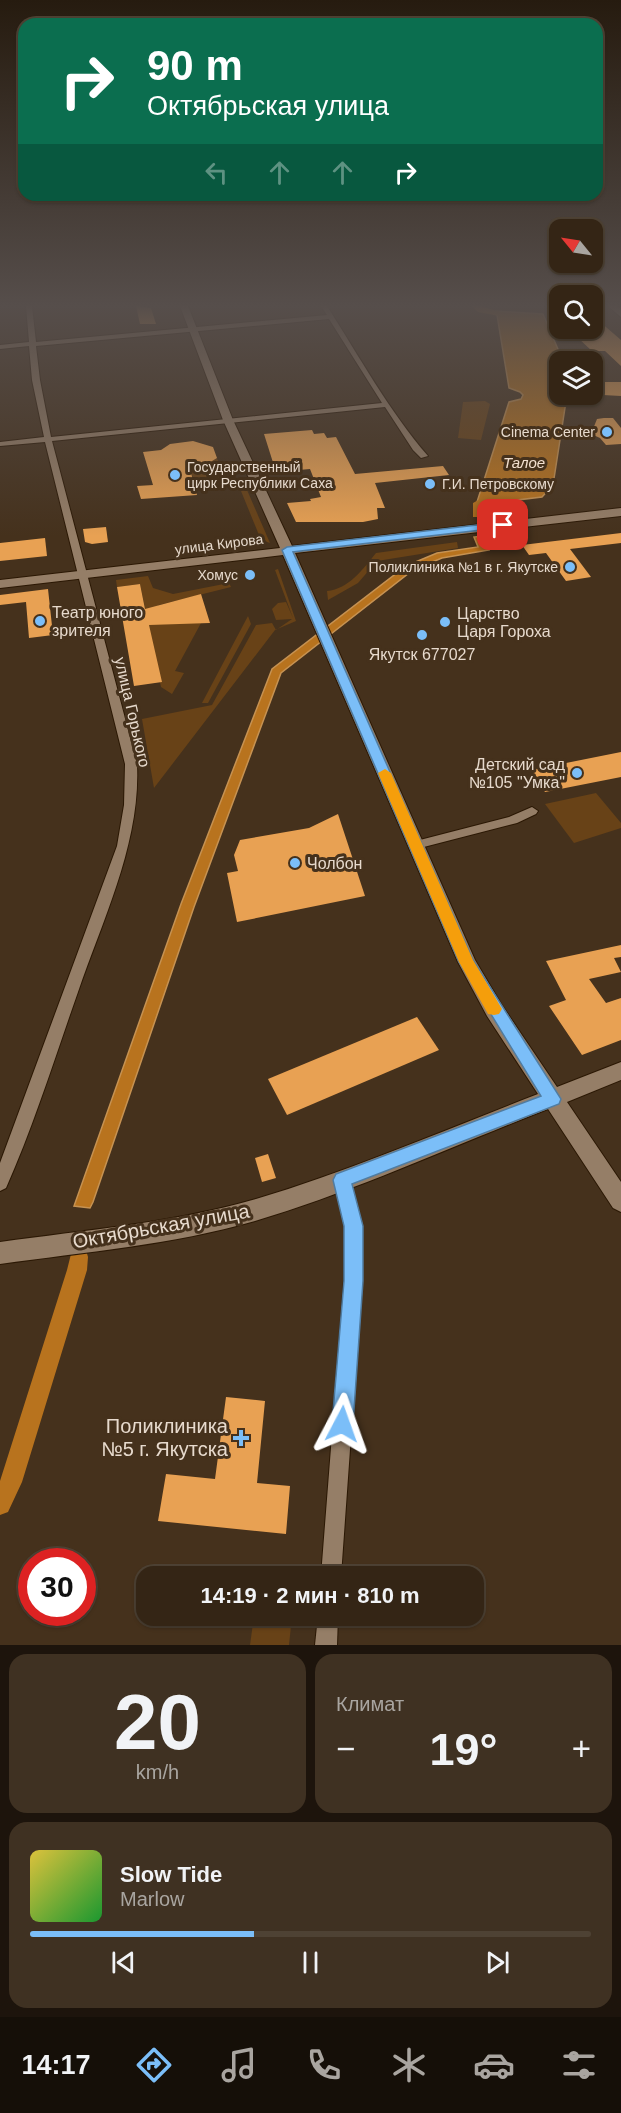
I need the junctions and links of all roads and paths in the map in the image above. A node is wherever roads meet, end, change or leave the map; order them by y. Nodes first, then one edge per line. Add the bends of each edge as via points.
1 (37, 383) edge
2 (214, 383) edge
3 (373, 383) edge
4 (387, 405) junction
5 (228, 420) junction
6 (48, 440) junction
7 (0, 444) edge
8 (424, 456) dead end
9 (621, 512) edge
10 (287, 550) junction
11 (82, 575) junction
12 (0, 584) edge
13 (532, 811) dead end
14 (416, 845) junction
15 (621, 1071) edge
16 (552, 1099) junction
17 (342, 1180) junction
18 (0, 1183) edge
19 (621, 1201) edge
20 (0, 1253) edge
21 (332, 1566) edge
22 (327, 1626) edge
23 (326, 1645) edge

1 - 6 street, улица Горького
2 - 5 main road
3 - 4 street
4 - 5 street
4 - 8 street
5 - 6 street
5 - 10 main road
6 - 7 street
6 - 11 street, улица Горького
9 - 10 main road, улица Кирова
10 - 11 main road, улица Кирова
10 - 14 main road
11 - 12 main road, улица Кирова
11 - 18 street, улица Горького via 131,764 132,807 119,857
13 - 14 street via 513,820
14 - 16 main road via 466,962
15 - 16 main road, Октябрьская улица
16 - 17 main road, Октябрьская улица
16 - 19 main road
17 - 20 main road, Октябрьская улица via 255,1210 166,1230
17 - 21 street via 353,1226 353,1281
22 - 23 street

